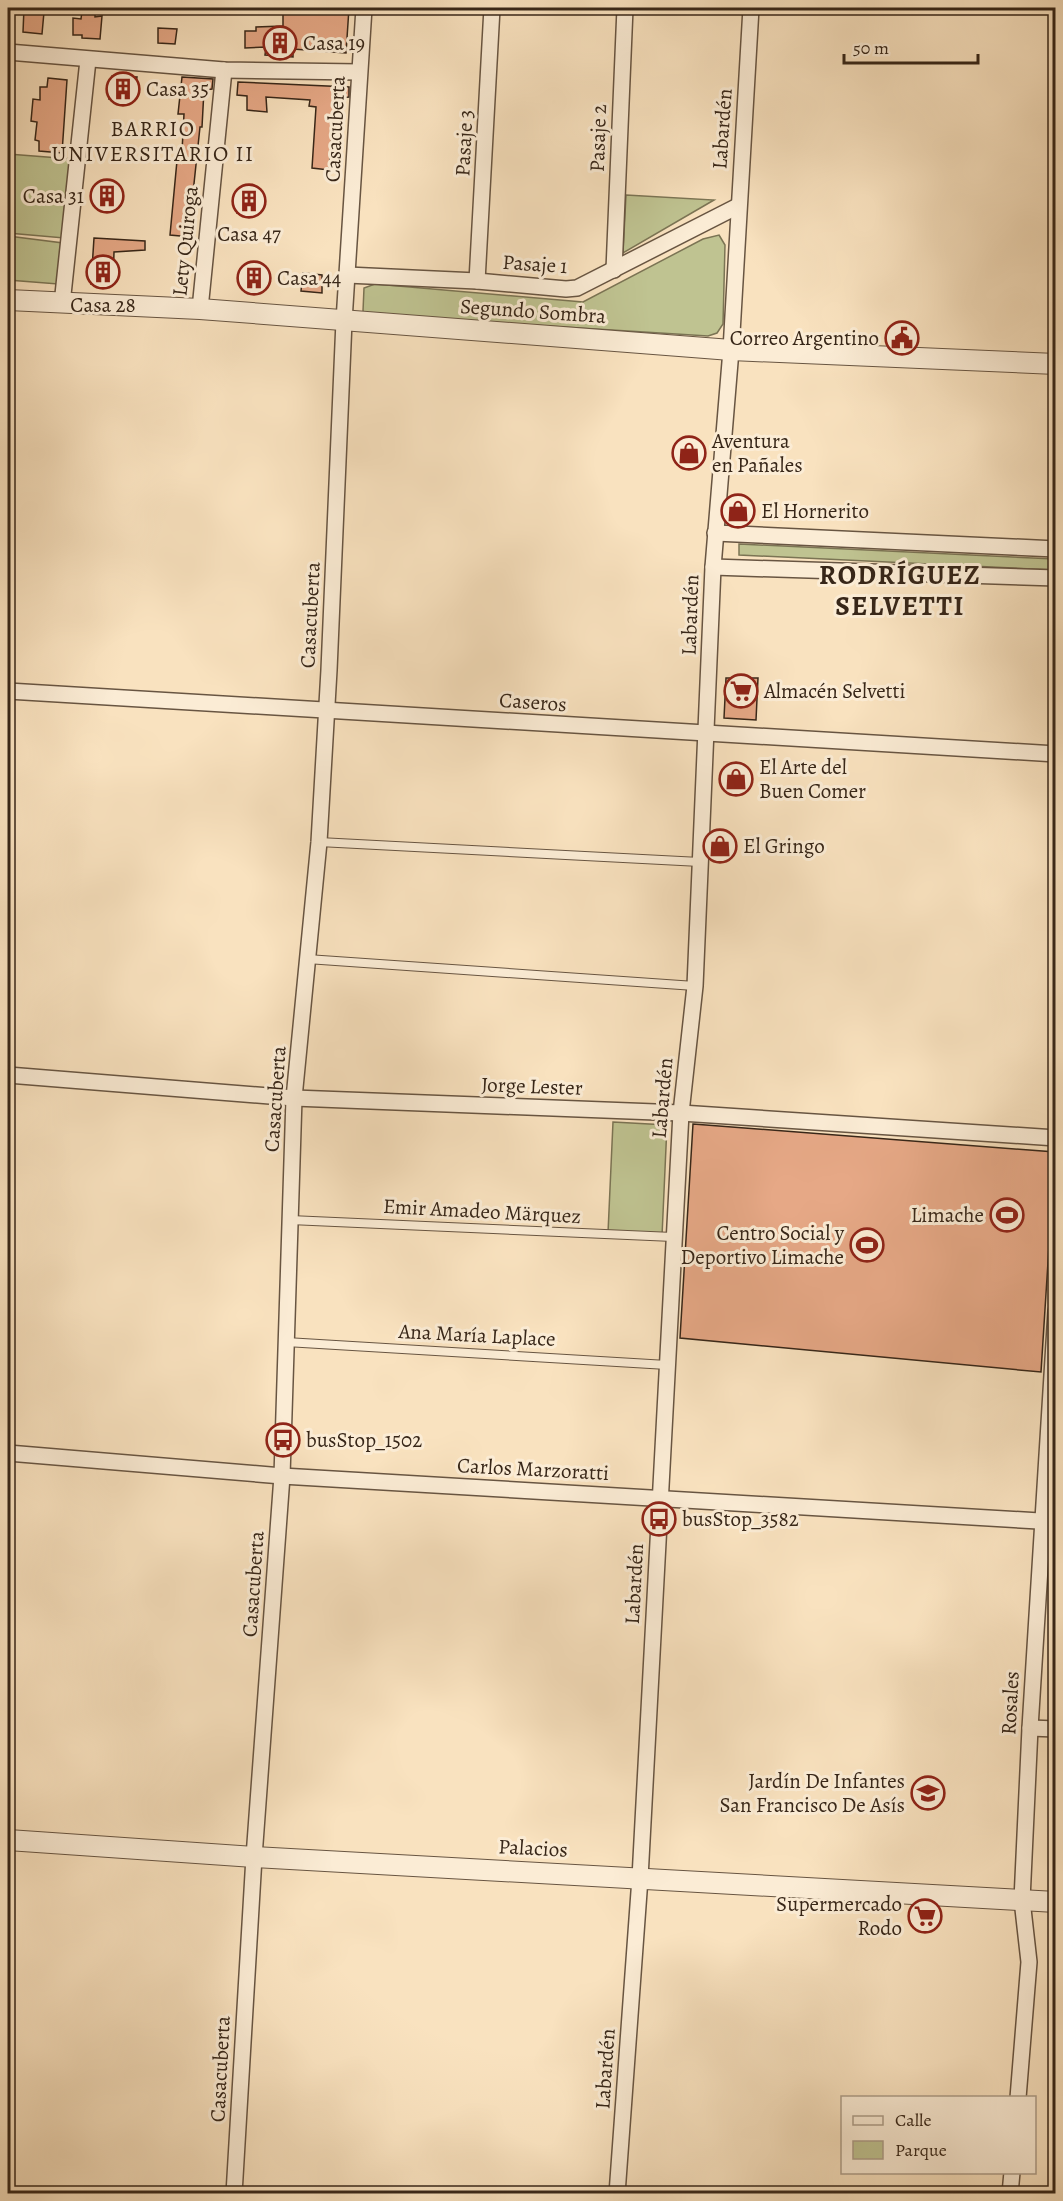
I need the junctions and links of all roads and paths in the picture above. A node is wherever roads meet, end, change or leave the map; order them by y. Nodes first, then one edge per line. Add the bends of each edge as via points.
1 (364, 8) edge
2 (492, 8) edge
3 (625, 8) edge
4 (751, 8) edge
5 (8, 52) edge
6 (88, 60) junction
7 (224, 70) junction
8 (359, 72) junction
9 (738, 206) junction
10 (614, 270) junction
11 (347, 276) junction
12 (477, 281) junction
13 (8, 300) edge
14 (62, 304) junction
15 (200, 309) junction
16 (344, 321) junction
17 (731, 350) junction
18 (1056, 364) edge
19 (715, 533) junction
20 (1056, 549) edge
21 (713, 567) junction
22 (1056, 578) edge
23 (8, 691) edge
24 (326, 710) junction
25 (707, 734) junction
26 (1056, 754) edge
27 (319, 842) junction
28 (700, 862) junction
29 (307, 959) junction
30 (695, 986) junction
31 (8, 1075) edge
32 (294, 1098) junction
33 (681, 1113) junction
34 (1056, 1138) edge
35 (290, 1220) junction
36 (673, 1237) junction
37 (1056, 1311) edge
38 (1054, 1340) edge
39 (286, 1342) junction
40 (667, 1365) junction
41 (8, 1453) edge
42 (282, 1476) junction
43 (660, 1497) junction
44 (1049, 1522) edge
45 (1030, 1728) junction
46 (1056, 1729) edge
47 (8, 1840) edge
48 (254, 1857) junction
49 (640, 1878) junction
50 (1022, 1900) junction
51 (1056, 1902) edge
52 (1018, 2096) edge
53 (1012, 2174) edge
54 (234, 2193) edge
55 (618, 2193) edge
56 (1010, 2193) edge

1 - 8 street, Casacuberta
2 - 12 street, Pasaje 3
3 - 10 street, Pasaje 2
4 - 9 street, Labardén
5 - 6 street
6 - 7 street
6 - 14 street
7 - 8 street
7 - 15 street, Lety Quiroga
8 - 11 street, Casacuberta
9 - 10 street, Pasaje 1
9 - 17 street, Labardén
10 - 12 street, Pasaje 1 via 588,284 566,289
11 - 12 street, Pasaje 1
11 - 16 street, Casacuberta
13 - 14 street, Segundo Sombra
14 - 15 street, Segundo Sombra
15 - 16 street, Segundo Sombra
16 - 17 street, Segundo Sombra
16 - 24 street, Casacuberta
17 - 18 street, Segundo Sombra
17 - 19 street, Labardén
19 - 20 street
19 - 21 street, Labardén
21 - 22 street
21 - 25 street, Labardén
23 - 24 street, Caseros
24 - 25 street, Caseros
24 - 27 street, Casacuberta
25 - 26 street, Caseros
25 - 28 street, Labardén
27 - 28 lane
27 - 29 street, Casacuberta
28 - 30 street, Labardén
29 - 30 lane
29 - 32 street, Casacuberta
30 - 33 street, Labardén
31 - 32 street, Jorge Lester
32 - 33 street, Jorge Lester
32 - 35 street, Casacuberta
33 - 34 street, Jorge Lester
33 - 36 street, Labardén
35 - 36 lane, Emir Amadeo Märquez
35 - 39 street, Casacuberta
36 - 40 street, Labardén
37 - 38 street, Rosales
38 - 44 street, Rosales
39 - 40 lane, Ana María Laplace
39 - 42 street, Casacuberta
40 - 43 street, Labardén
41 - 42 street, Carlos Marzoratti
42 - 43 street, Carlos Marzoratti
42 - 48 street, Casacuberta
43 - 44 street, Carlos Marzoratti
43 - 49 street, Labardén
44 - 45 street, Rosales
45 - 46 street
45 - 50 street, Rosales
47 - 48 street, Palacios
48 - 49 street, Palacios
48 - 54 street, Casacuberta
49 - 50 street, Palacios
49 - 55 street, Labardén
50 - 51 street, Palacios
50 - 52 street, Rosales via 1029,1962
53 - 56 street

